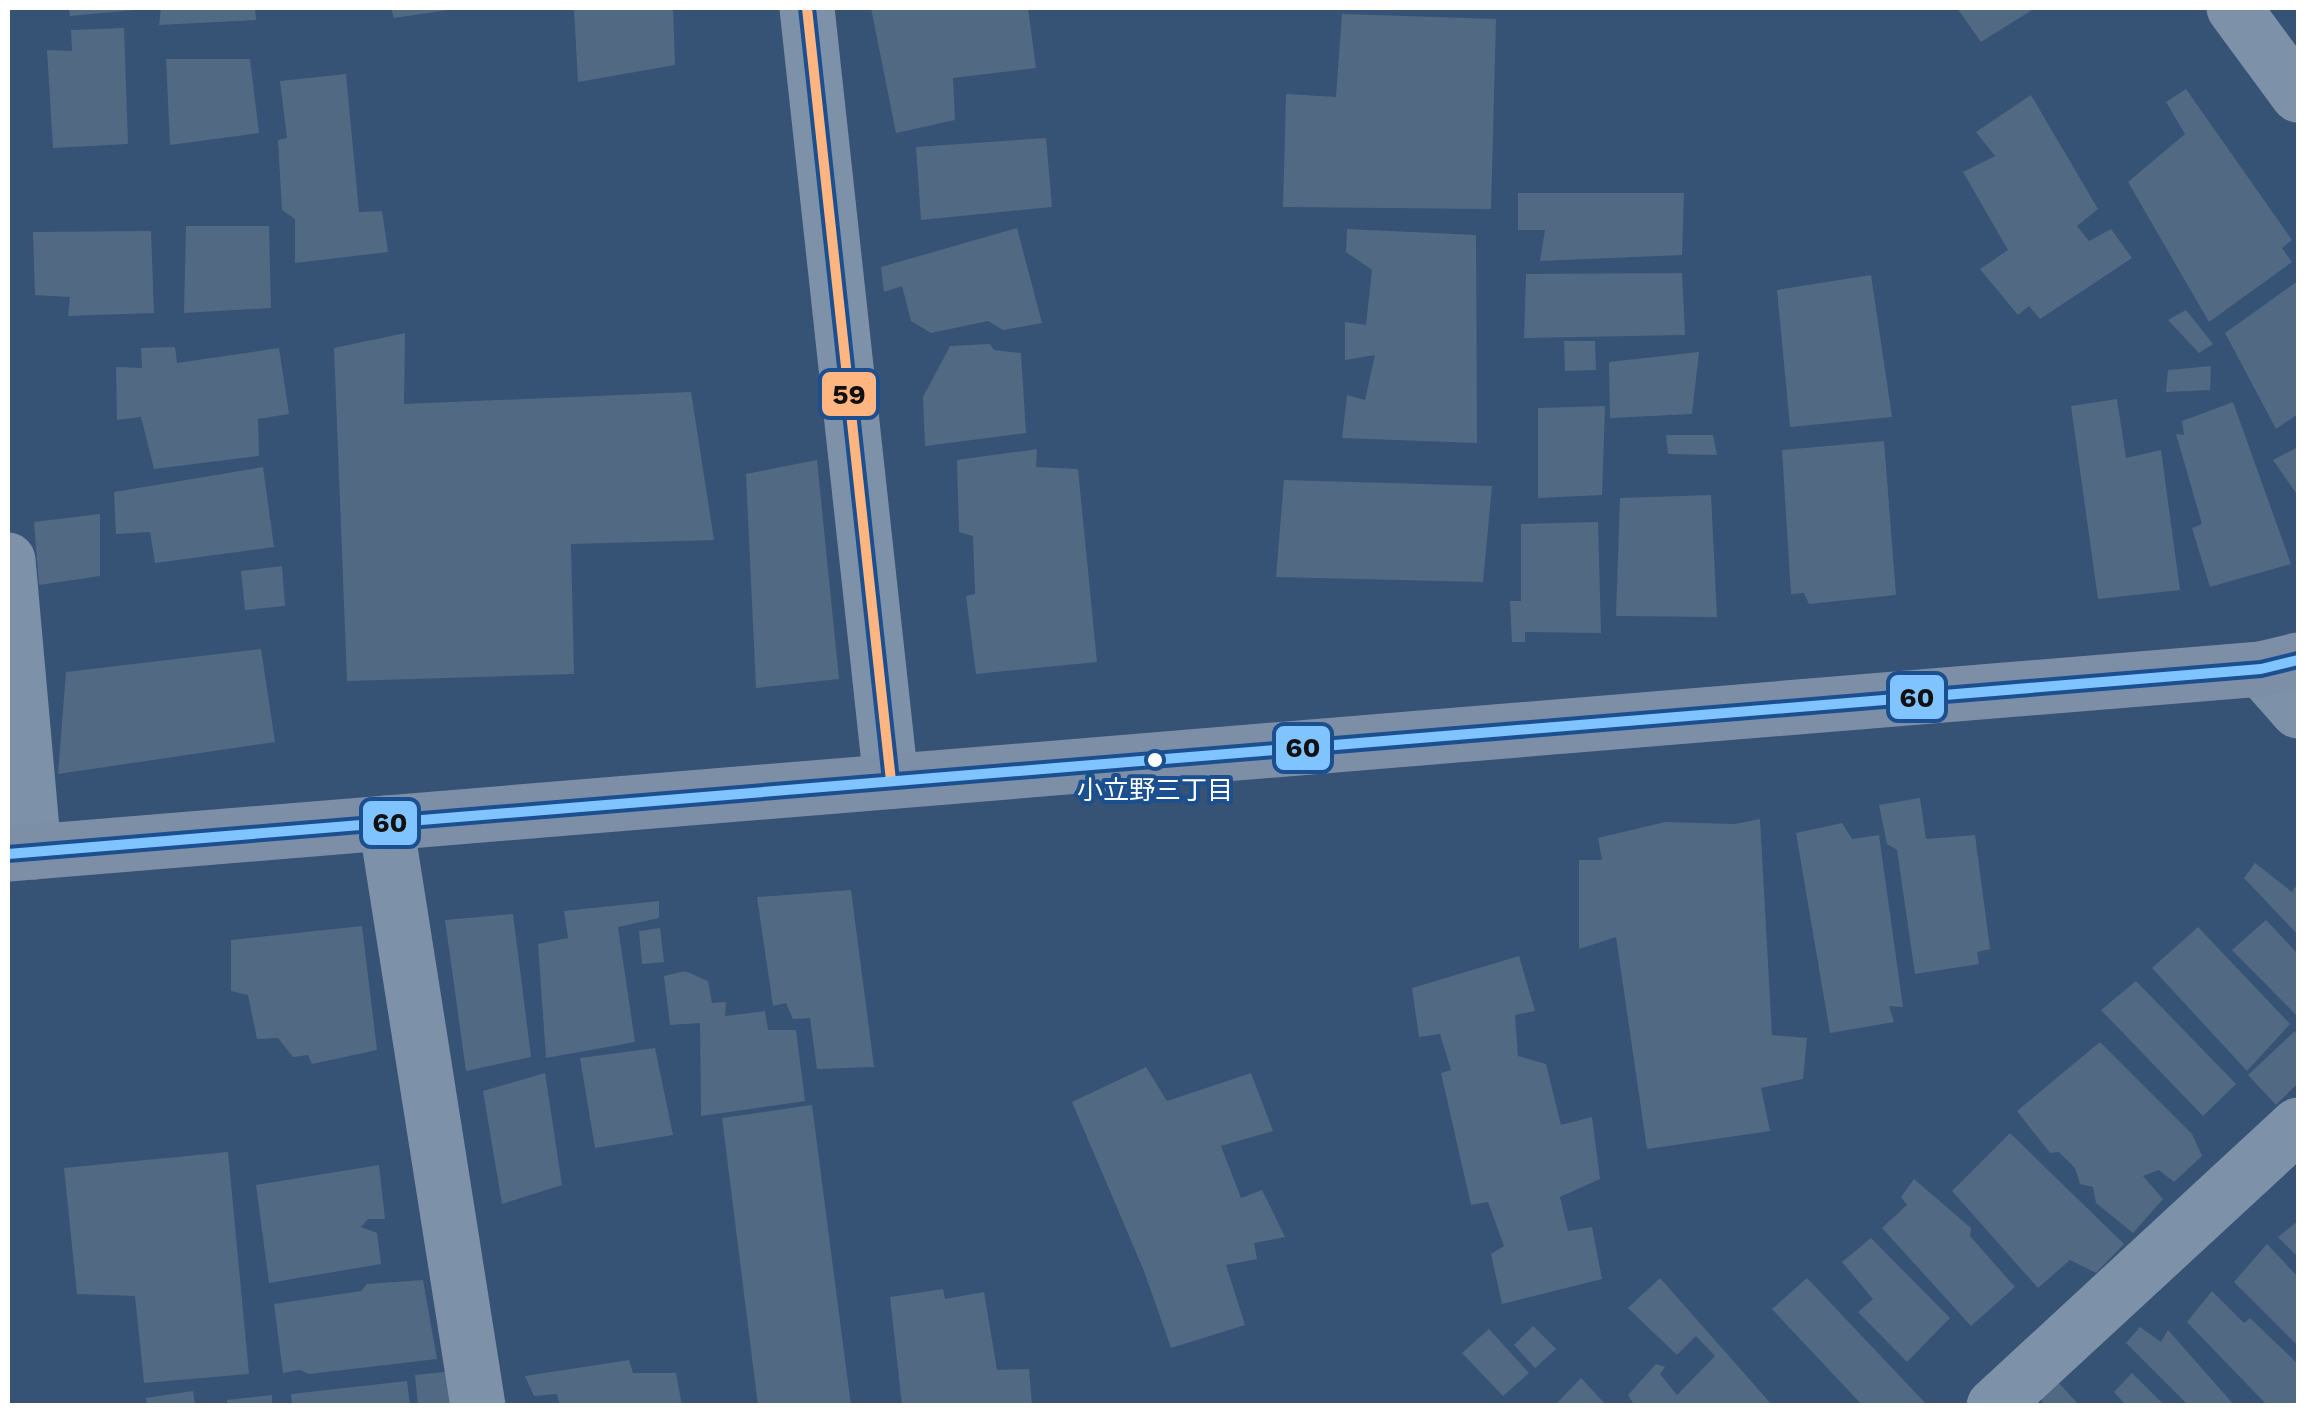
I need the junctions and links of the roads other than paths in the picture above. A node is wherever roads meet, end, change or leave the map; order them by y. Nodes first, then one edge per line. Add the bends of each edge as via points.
1 (807, 8) edge
2 (2234, 8) edge
3 (2298, 96) edge
4 (8, 560) edge
5 (2280, 665) edge
6 (2298, 710) edge
7 (890, 781) junction
8 (386, 823) junction
9 (21, 853) edge
10 (2298, 1125) edge
11 (478, 1406) edge
12 (1994, 1406) edge

1 - 7 street
2 - 3 street
4 - 9 street
5 - 6 street
5 - 7 main road
7 - 8 main road
8 - 9 main road
8 - 11 street
10 - 12 street

